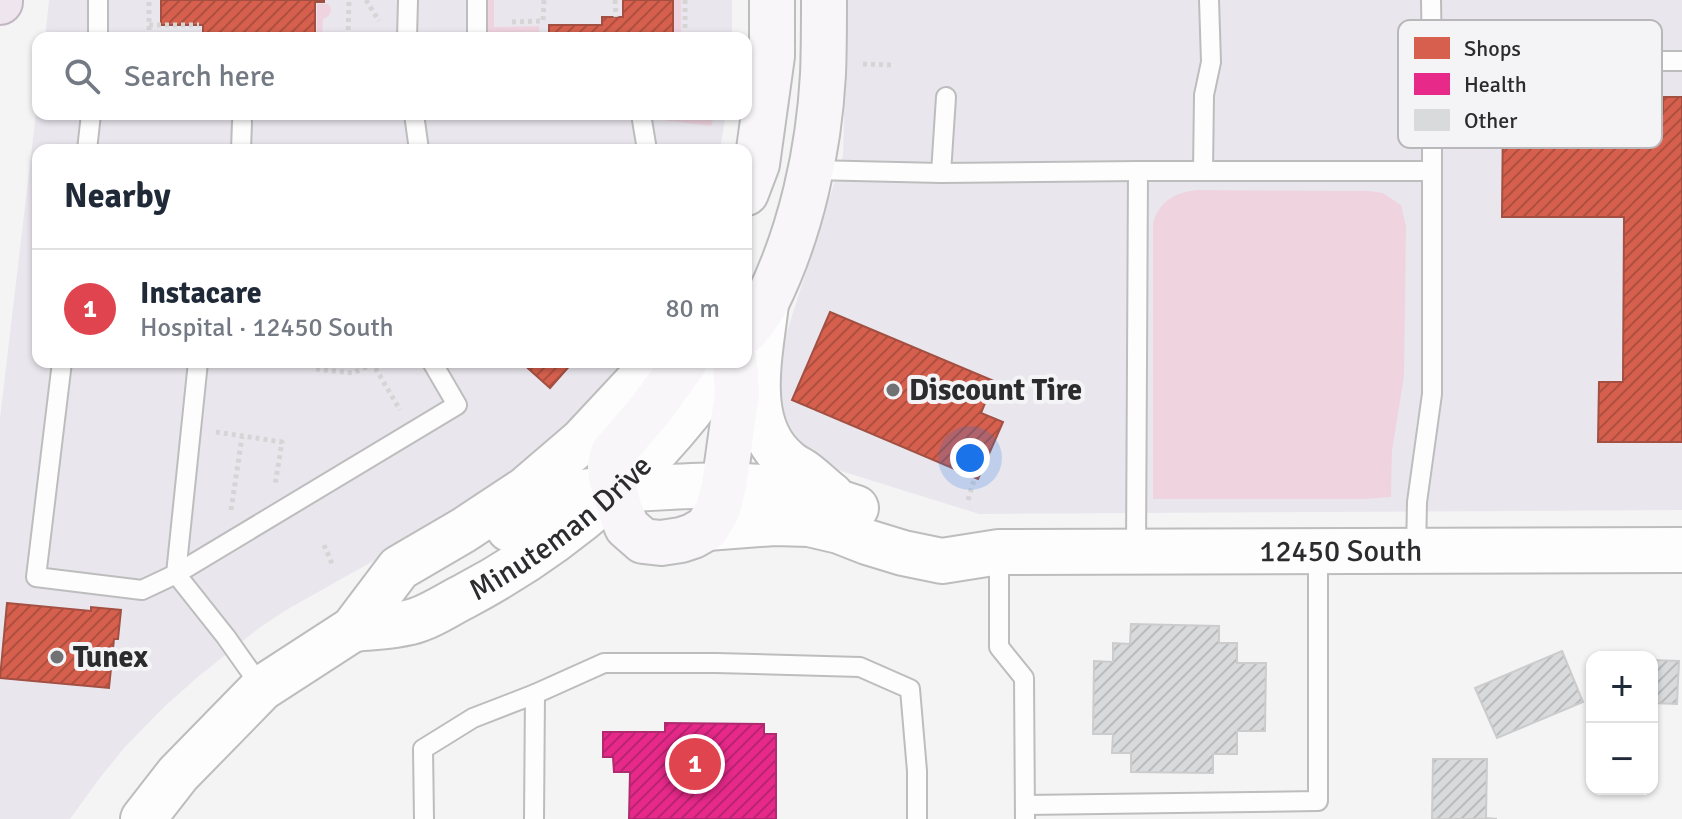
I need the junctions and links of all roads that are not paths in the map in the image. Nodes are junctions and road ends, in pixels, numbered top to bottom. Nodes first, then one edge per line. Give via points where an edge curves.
1 (98, 0) edge
2 (408, 0) edge
3 (477, 0) edge
4 (772, 0) edge
5 (824, 0) edge
6 (1209, 0) edge
7 (1431, 0) edge
8 (1431, 20) edge
9 (98, 32) edge
10 (407, 32) edge
11 (477, 32) edge
12 (946, 97) dead end
13 (90, 120) edge
14 (415, 120) edge
15 (642, 120) edge
16 (242, 122) dead end
17 (88, 144) edge
18 (241, 144) edge
19 (418, 144) edge
20 (646, 144) edge
21 (1432, 148) edge
22 (752, 163) edge
23 (811, 170) junction
24 (1138, 171) junction
25 (1203, 171) junction
26 (1432, 171) junction
27 (941, 173) junction
28 (756, 317) edge
29 (61, 368) edge
30 (197, 368) edge
31 (435, 368) edge
32 (648, 368) edge
33 (681, 368) edge
34 (721, 368) edge
35 (735, 368) edge
36 (724, 486) junction
37 (614, 490) junction
38 (838, 502) junction
39 (707, 528) junction
40 (643, 541) junction
41 (546, 548) junction
42 (1682, 550) edge
43 (1318, 551) junction
44 (1416, 551) junction
45 (999, 552) junction
46 (1136, 552) junction
47 (399, 568) junction
48 (176, 574) junction
49 (353, 629) junction
50 (262, 688) junction
51 (535, 694) junction
52 (1318, 810) edge
53 (1025, 812) edge
54 (143, 819) edge
55 (424, 819) edge
56 (534, 819) edge
57 (917, 819) edge

1 - 9 lane
2 - 10 lane
3 - 11 lane
4 - 22 main road via 772,56
5 - 23 main road via 823,76
6 - 25 lane via 1211,62 1204,95
7 - 8 lane
12 - 27 lane
13 - 17 lane
14 - 19 lane
15 - 20 lane
16 - 18 lane
21 - 26 lane
23 - 27 lane
23 - 28 main road via 783,263
24 - 25 lane
24 - 27 lane
24 - 46 lane
25 - 26 lane
26 - 44 lane via 1432,394
28 - 38 street via 759,418 785,460
29 - 48 lane via 36,577 142,590
30 - 48 lane
31 - 48 lane via 457,405
32 - 47 street, Minuteman Drive via 582,441 526,489
33 - 37 main road via 613,453
34 - 37 street, Minuteman Drive via 684,420
35 - 36 main road via 737,393
36 - 37 street, 12450 South
36 - 38 street, 12450 South via 785,489
36 - 39 main road
37 - 40 main road via 627,527
37 - 41 street, Minuteman Drive
37 - 47 street, 12450 South via 569,495 464,556
38 - 45 street, 12450 South
39 - 40 main road via 681,540
39 - 45 street, 12450 South via 809,524 942,561
40 - 41 street via 585,538
41 - 49 street, Minuteman Drive via 418,620
42 - 44 street, 12450 South
43 - 44 street, 12450 South
43 - 46 street, 12450 South
43 - 52 lane
45 - 46 street, 12450 South
45 - 53 lane via 999,647 1024,678
47 - 49 street, Minuteman Drive
48 - 50 lane
49 - 50 street, Minuteman Drive
50 - 54 street, Minuteman Drive via 178,774
51 - 55 lane via 473,718 423,749
51 - 56 lane
51 - 57 lane via 604,663 860,667 910,689
52 - 53 lane

